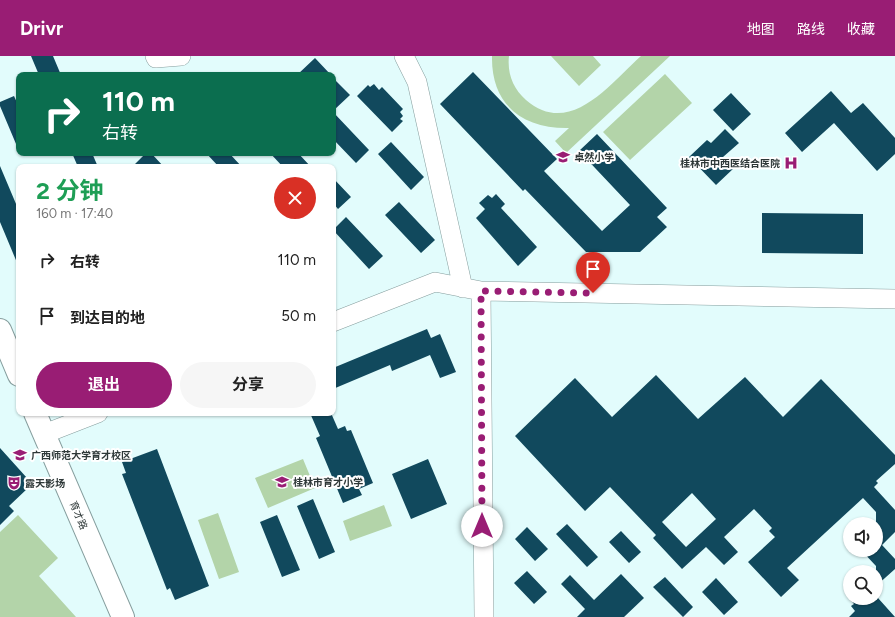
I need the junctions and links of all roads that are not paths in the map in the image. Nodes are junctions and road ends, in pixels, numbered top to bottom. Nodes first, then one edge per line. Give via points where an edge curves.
1 (155, 56) edge
2 (181, 56) edge
3 (404, 56) edge
4 (472, 289) junction
5 (895, 299) edge
6 (336, 321) edge
7 (0, 330) edge
8 (16, 367) edge
9 (36, 416) edge
10 (90, 416) edge
11 (44, 434) junction
12 (123, 617) edge
13 (484, 617) edge

1 - 2 street
3 - 4 street via 417,82
4 - 5 street
4 - 6 street via 435,282
4 - 13 street
7 - 8 main road
9 - 11 main road, 育才路
10 - 11 street
11 - 12 main road, 育才路

